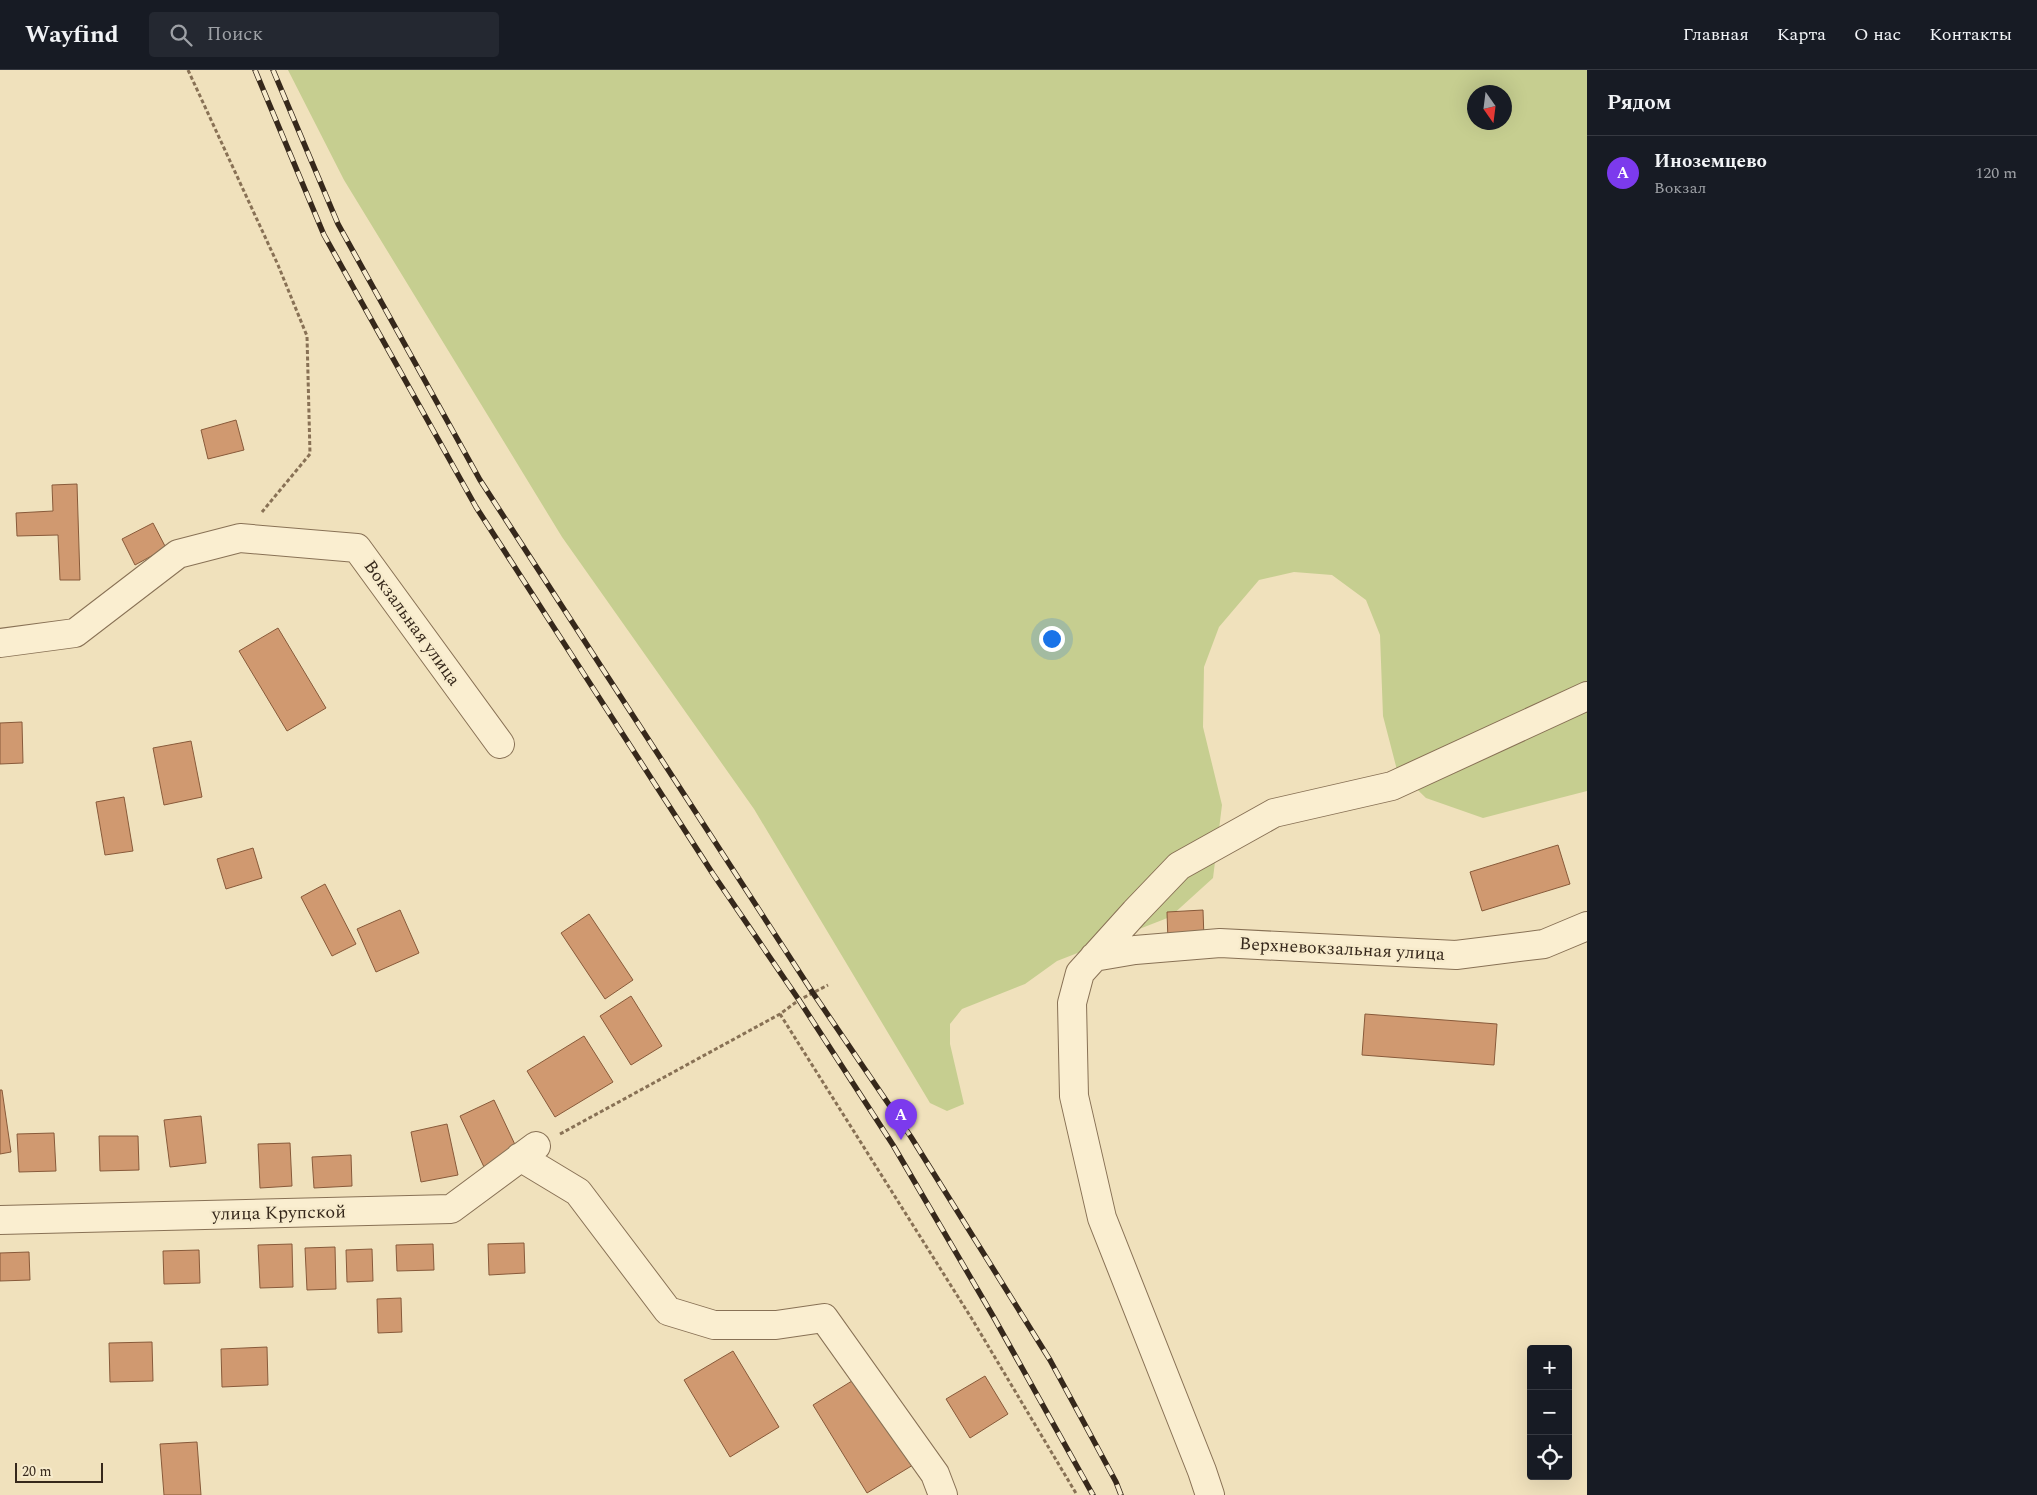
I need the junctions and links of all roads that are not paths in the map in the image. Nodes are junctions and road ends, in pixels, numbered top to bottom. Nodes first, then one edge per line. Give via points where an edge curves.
1 (0, 643) edge
2 (1587, 696) edge
3 (500, 744) dead end
4 (1587, 926) edge
5 (1094, 957) junction
6 (0, 1220) edge
7 (943, 1495) edge
8 (1210, 1495) edge

1 - 3 street, Вокзальная улица via 75,634 178,554 240,538 357,548
2 - 5 street via 1392,786 1274,813 1179,866
4 - 5 street, Верхневокзальная улица via 1544,944 1456,955 1220,943
5 - 8 street via 1080,973 1072,1003 1074,1096 1102,1218
6 - 7 street, улица Крупской via 451,1209 529,1151 578,1192 668,1311 714,1325 776,1324 824,1318 935,1474

